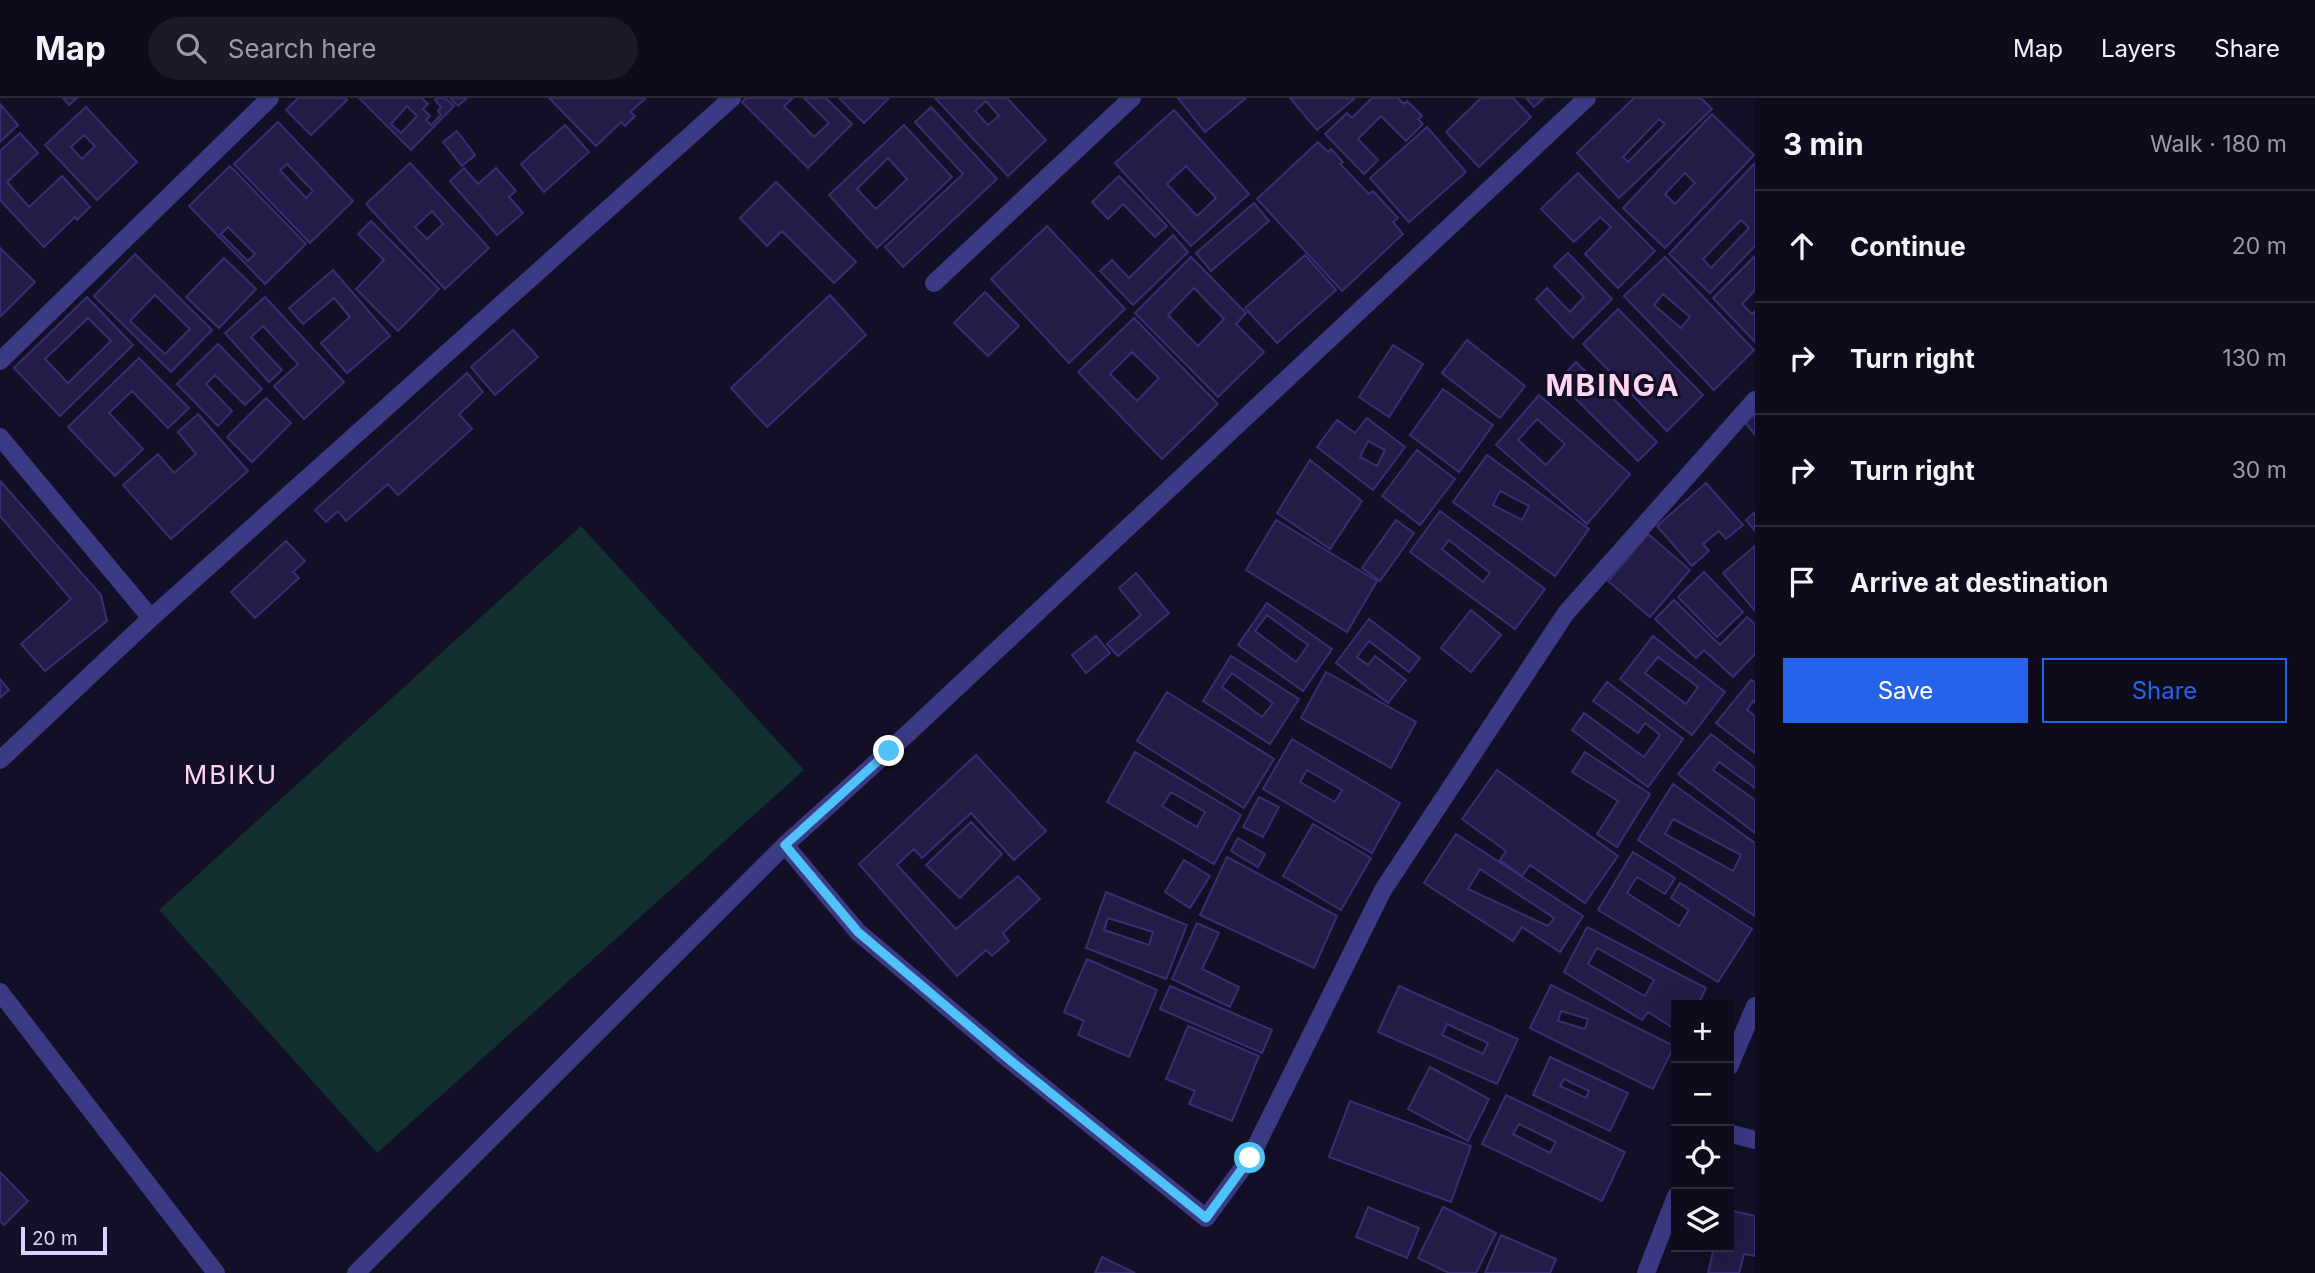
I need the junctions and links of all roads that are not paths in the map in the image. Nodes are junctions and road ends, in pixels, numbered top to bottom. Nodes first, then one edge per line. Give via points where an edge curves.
1 (270, 98) edge
2 (732, 98) edge
3 (1132, 98) edge
4 (1587, 98) edge
5 (934, 283) dead end
6 (0, 361) edge
7 (1755, 400) edge
8 (0, 437) edge
9 (151, 618) junction
10 (0, 760) edge
11 (785, 845) junction
12 (0, 992) edge
13 (1755, 1006) edge
14 (1731, 1063) edge
15 (1734, 1134) edge
16 (1755, 1140) edge
17 (1671, 1209) edge
18 (216, 1273) edge
19 (356, 1273) edge
20 (1646, 1273) edge

1 - 6 street
2 - 9 street
3 - 5 street
4 - 11 street
7 - 11 street via 1566,613 1383,890 1250,1158 1206,1218 858,932
8 - 9 street
9 - 10 street
11 - 19 street
12 - 18 street
13 - 14 street
15 - 16 street
17 - 20 street

